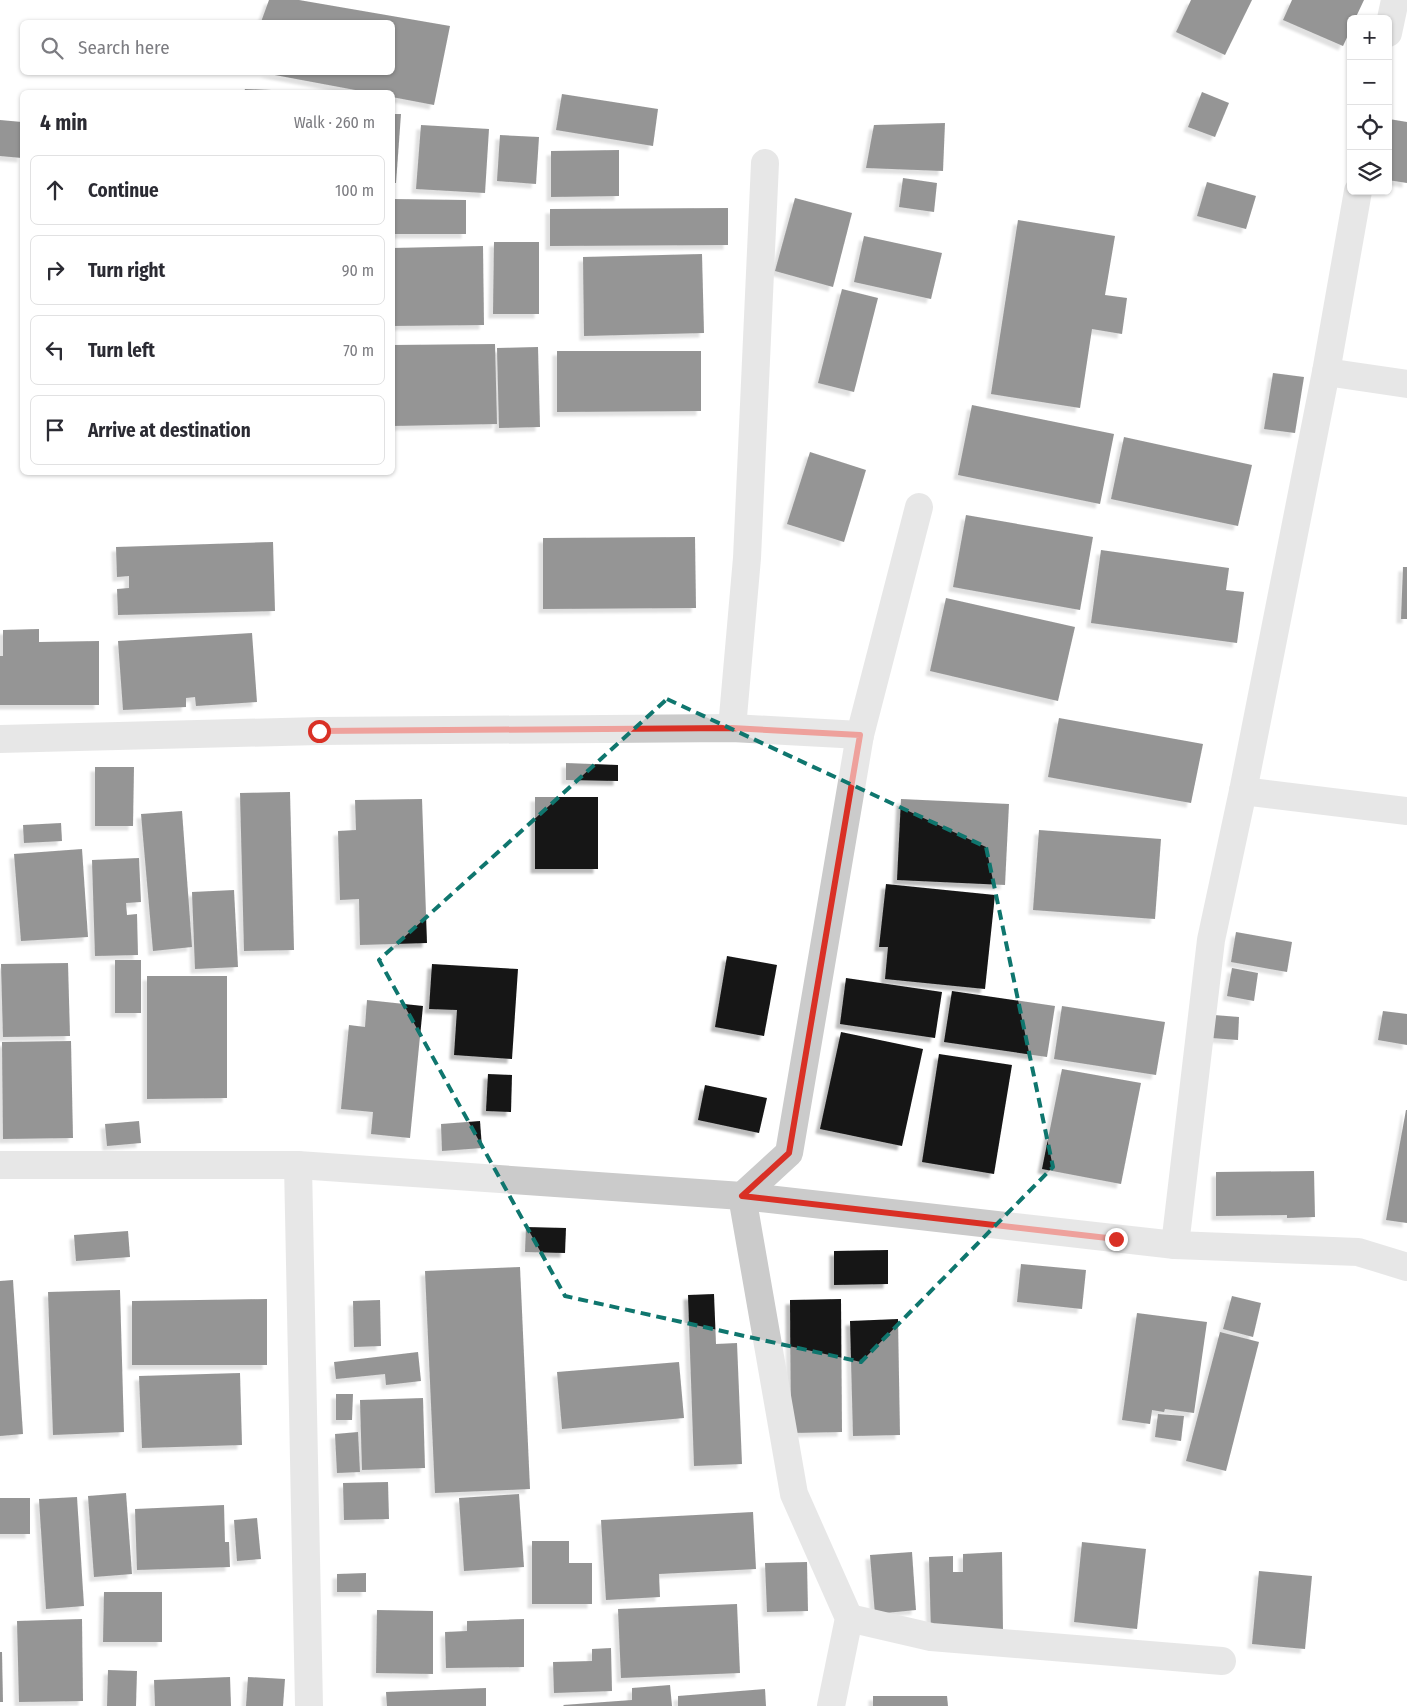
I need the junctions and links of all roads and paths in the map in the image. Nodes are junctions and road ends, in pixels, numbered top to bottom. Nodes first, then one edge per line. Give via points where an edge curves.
1 (1395, 0) edge
2 (1392, 15) edge
3 (764, 163) dead end
4 (1357, 195) edge
5 (1326, 372) junction
6 (1407, 384) edge
7 (919, 507) dead end
8 (732, 728) junction
9 (860, 735) junction
10 (0, 739) edge
11 (1243, 791) junction
12 (1407, 811) edge
13 (0, 1165) edge
14 (298, 1165) junction
15 (742, 1196) junction
16 (1175, 1245) junction
17 (1407, 1267) edge
18 (850, 1618) junction
19 (1222, 1661) dead end
20 (309, 1706) edge
21 (831, 1706) edge

1 - 2 street
3 - 8 street via 747,558
4 - 5 street
5 - 6 street
5 - 11 street
7 - 9 street
8 - 9 street
8 - 10 street via 319,731
9 - 15 street via 789,1153
11 - 12 street
11 - 16 street via 1211,940
13 - 14 street
14 - 15 street
14 - 20 street
15 - 16 street
15 - 18 street via 794,1494
16 - 17 street via 1358,1252
18 - 19 street via 931,1637
18 - 21 street

